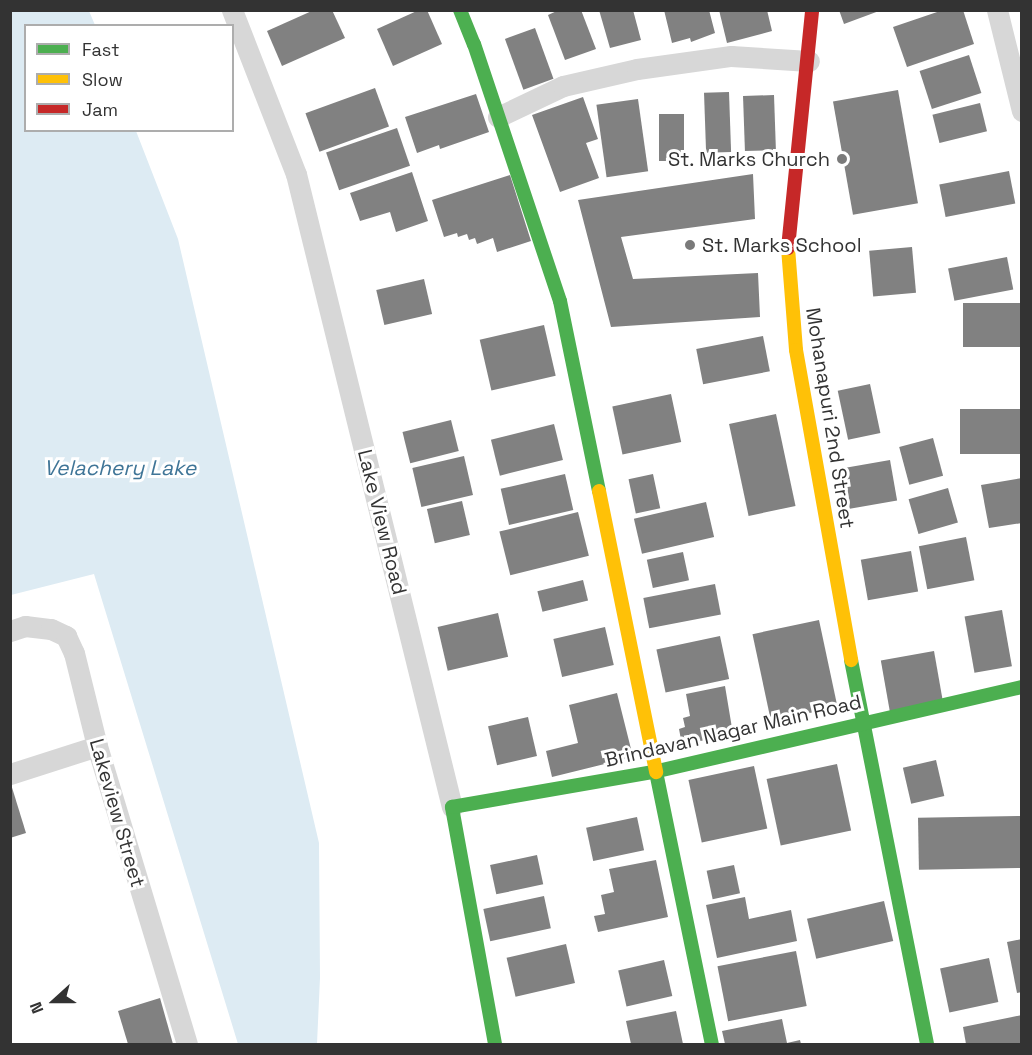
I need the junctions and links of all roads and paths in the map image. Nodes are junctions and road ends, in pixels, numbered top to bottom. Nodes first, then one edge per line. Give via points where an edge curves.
1 (232, 10) edge
2 (460, 10) edge
3 (812, 10) edge
4 (997, 10) edge
5 (809, 61) junction
6 (1022, 111) edge
7 (498, 117) junction
8 (10, 631) edge
9 (1022, 687) edge
10 (862, 722) junction
11 (97, 746) junction
12 (658, 771) junction
13 (10, 774) edge
14 (452, 807) junction
15 (187, 1044) edge
16 (495, 1044) edge
17 (712, 1044) edge
18 (927, 1044) edge

1 - 14 street, Lake View Road via 296,174
2 - 7 street
3 - 5 street, Mohanapuri 2nd Street
4 - 6 street
5 - 7 street via 731,56 637,69 563,86
5 - 10 street, Mohanapuri 2nd Street via 788,251 793,317
7 - 12 street via 560,301
8 - 11 street, Lakeview Street via 25,626 51,629 66,636
9 - 10 street, Brindavan Nagar Main Road
10 - 12 street, Brindavan Nagar Main Road
10 - 18 street, Mohanapuri 2nd Street
11 - 13 street
11 - 15 street, Lakeview Street
12 - 14 street, Brindavan Nagar Main Road
12 - 17 street
14 - 16 street, Lake View Road

